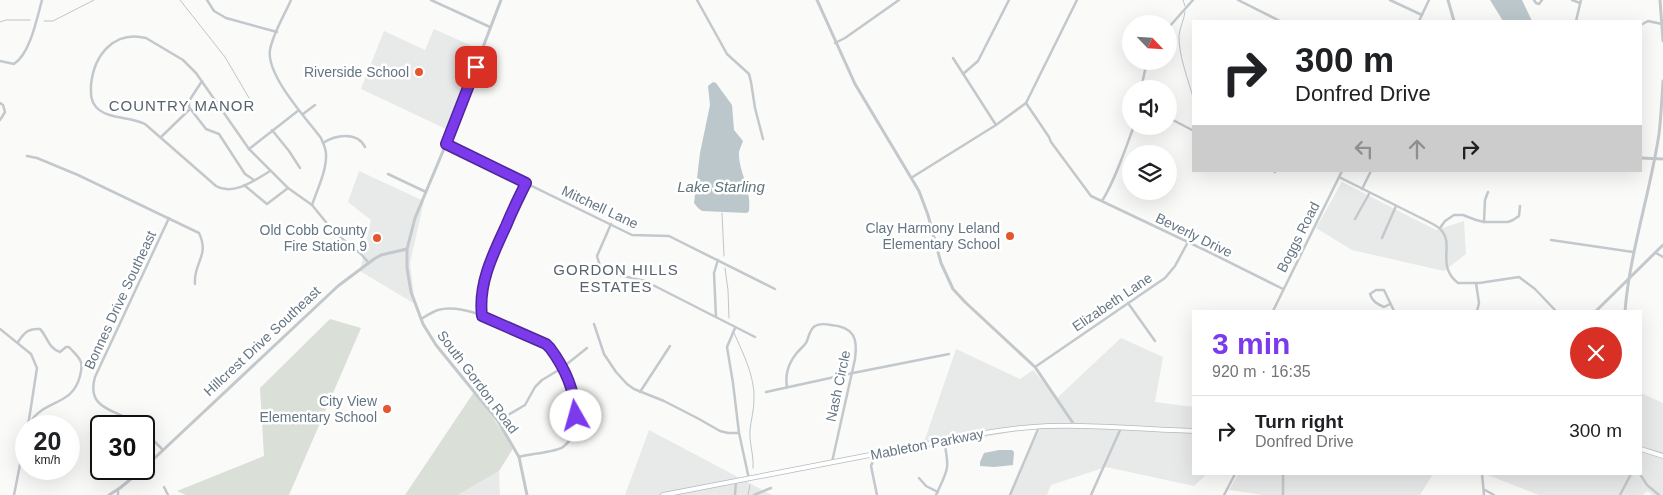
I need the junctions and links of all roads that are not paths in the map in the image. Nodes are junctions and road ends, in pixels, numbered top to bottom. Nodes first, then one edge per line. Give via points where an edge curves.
1 (42, 0) edge
2 (207, 0) edge
3 (291, 0) edge
4 (431, 0) edge
5 (502, 0) edge
6 (697, 0) edge
7 (817, 0) edge
8 (899, 0) edge
9 (1009, 0) edge
10 (1077, 0) edge
11 (1193, 0) edge
12 (1238, 0) edge
13 (1390, 0) edge
14 (1429, 0) edge
15 (1448, 0) edge
16 (1534, 0) edge
17 (1542, 0) edge
18 (1572, 0) edge
19 (1660, 0) edge
20 (1581, 1) edge
21 (1422, 15) junction
22 (1178, 17) edge
23 (1278, 20) edge
24 (1419, 20) edge
25 (1454, 20) edge
26 (1576, 20) edge
27 (1642, 24) edge
28 (1662, 24) edge
29 (492, 28) junction
30 (277, 32) junction
31 (1663, 41) edge
32 (836, 43) junction
33 (953, 58) dead end
34 (0, 61) edge
35 (963, 74) junction
36 (202, 81) junction
37 (1663, 81) edge
38 (0, 103) edge
39 (1026, 103) junction
40 (316, 105) dead end
41 (190, 109) junction
42 (300, 110) junction
43 (303, 114) junction
44 (0, 120) edge
45 (1177, 122) edge
46 (996, 124) junction
47 (272, 130) junction
48 (1192, 130) edge
49 (1131, 135) edge
50 (161, 136) junction
51 (763, 139) dead end
52 (323, 143) junction
53 (446, 144) junction
54 (365, 147) dead end
55 (249, 149) junction
56 (27, 156) dead end
57 (1642, 158) edge
58 (1654, 159) junction
59 (1663, 159) edge
60 (300, 168) dead end
61 (270, 171) junction
62 (1342, 172) edge
63 (1370, 172) edge
64 (388, 174) dead end
65 (1339, 177) junction
66 (911, 178) junction
67 (254, 180) junction
68 (526, 183) junction
69 (244, 185) junction
70 (288, 188) junction
71 (1362, 189) junction
72 (426, 192) junction
73 (1488, 192) dead end
74 (1370, 193) junction
75 (1102, 201) junction
76 (312, 205) junction
77 (1396, 206) junction
78 (1520, 206) dead end
79 (169, 218) junction
80 (1356, 218) dead end
81 (1484, 222) junction
82 (611, 224) junction
83 (1440, 228) junction
84 (1382, 238) dead end
85 (1551, 240) dead end
86 (1188, 242) junction
87 (1663, 245) edge
88 (408, 249) junction
89 (1633, 252) junction
90 (1656, 253) junction
91 (1663, 257) edge
92 (718, 259) junction
93 (368, 262) junction
94 (1628, 281) junction
95 (1476, 283) junction
96 (195, 284) dead end
97 (775, 289) dead end
98 (1283, 289) junction
99 (1128, 303) junction
100 (1390, 304) junction
101 (1273, 310) edge
102 (1393, 310) edge
103 (1477, 310) edge
104 (1555, 310) edge
105 (1597, 310) edge
106 (1625, 310) edge
107 (482, 316) junction
108 (716, 318) junction
109 (421, 319) junction
110 (594, 324) dead end
111 (735, 328) junction
112 (0, 329) edge
113 (755, 337) dead end
114 (1155, 341) dead end
115 (18, 342) junction
116 (670, 346) dead end
117 (586, 348) dead end
118 (949, 354) dead end
119 (1035, 367) junction
120 (562, 368) junction
121 (853, 372) junction
122 (787, 387) junction
123 (640, 392) junction
124 (766, 392) dead end
125 (30, 415) edge
126 (35, 415) edge
127 (120, 415) edge
128 (498, 421) junction
129 (1076, 426) junction
130 (1039, 427) junction
131 (1121, 428) junction
132 (1192, 431) edge
133 (739, 433) junction
134 (944, 441) junction
135 (155, 442) edge
136 (1642, 449) edge
137 (163, 450) junction
138 (876, 454) junction
139 (1663, 456) edge
140 (155, 457) edge
141 (519, 457) junction
142 (832, 462) junction
143 (1234, 475) edge
144 (1283, 475) edge
145 (1482, 475) edge
146 (1630, 475) edge
147 (1641, 475) edge
148 (919, 478) dead end
149 (749, 479) junction
150 (17, 480) edge
151 (129, 480) edge
152 (736, 481) junction
153 (164, 487) dead end
154 (771, 488) dead end
155 (118, 489) junction
156 (1484, 490) junction
157 (937, 493) edge
158 (14, 495) edge
159 (108, 495) edge
160 (118, 495) edge
161 (168, 495) edge
162 (527, 495) edge
163 (663, 495) edge
164 (735, 495) edge
165 (754, 495) edge
166 (877, 495) edge
167 (1010, 495) edge
168 (1091, 495) edge
169 (1224, 495) edge
170 (1283, 495) edge
171 (1484, 495) edge
172 (1494, 495) edge
173 (1620, 495) edge
174 (1659, 495) edge

1 - 34 street via 20,61 14,64
2 - 30 street via 214,11 226,18
3 - 30 street
4 - 29 street
5 - 29 street, South Gordon Road
6 - 51 street via 728,54 749,74
7 - 32 street
8 - 32 street
9 - 35 street via 978,60
10 - 39 street
11 - 22 street
12 - 23 street
13 - 21 street
14 - 21 street
15 - 25 street
16 - 17 street via 1539,4
18 - 20 street
19 - 28 street
20 - 26 street
21 - 24 street
27 - 28 street via 1648,21
28 - 31 street
29 - 53 street, South Gordon Road
30 - 42 street via 272,42 271,61 280,82
32 - 66 street via 856,86
33 - 35 street
35 - 46 street
36 - 41 street via 189,101
36 - 50 street via 184,60 146,38 127,36 103,52 92,79 90,96 95,106 103,114 136,119
36 - 55 street
37 - 58 street
38 - 44 street via 5,112
39 - 46 street
39 - 75 street, Beverly Drive via 1073,174 1091,196
40 - 43 street
41 - 50 street
41 - 67 street via 206,129 219,134 245,174
42 - 43 street
42 - 47 street
43 - 52 street
45 - 48 street
46 - 66 street
47 - 55 street
47 - 60 street
49 - 75 street
50 - 69 street via 216,186 229,191
52 - 54 street via 342,136 356,137
52 - 76 street via 326,154 324,168
53 - 68 street, Mitchell Lane
53 - 72 street, South Gordon Road
55 - 61 street
56 - 79 street
57 - 58 street
58 - 59 street
58 - 89 street
61 - 67 street
61 - 70 street
62 - 65 street, Boggs Road
63 - 71 street
64 - 72 street
65 - 71 street
65 - 98 street, Boggs Road
66 - 119 street via 928,215 941,263 953,288
67 - 69 street
68 - 82 street, Mitchell Lane
68 - 107 street via 487,268
69 - 70 street via 267,204
70 - 76 street
71 - 74 street
72 - 88 street, South Gordon Road via 415,218
73 - 81 street
74 - 77 street
74 - 80 street
75 - 86 street, Beverly Drive
76 - 93 street via 334,232
77 - 83 street
77 - 84 street
78 - 81 street via 1519,216 1513,220
79 - 96 street via 199,233 203,242
79 - 127 street, Bonnes Drive Southeast via 92,385 97,402
81 - 83 street via 1454,215
82 - 92 street, Mitchell Lane via 632,235 669,236
82 - 108 street via 597,256 603,269 611,274 645,280
83 - 95 street via 1444,232 1448,272 1458,283
85 - 89 street
86 - 98 street, Beverly Drive
86 - 99 street, Elizabeth Lane via 1170,273
87 - 90 street
88 - 93 street, Hillcrest Drive Southeast via 381,255
88 - 109 street, South Gordon Road via 411,292
89 - 94 street
90 - 91 street
90 - 94 street
92 - 97 street, Mitchell Lane
92 - 108 street via 714,273
93 - 137 street, Hillcrest Drive Southeast via 314,308
94 - 105 street
94 - 106 street
95 - 103 street
95 - 104 street via 1518,277
98 - 101 street, Boggs Road
99 - 114 street
99 - 119 street, Elizabeth Lane
100 - 100 street via 1379,304 1370,294 1384,290
100 - 102 street
107 - 109 street via 462,310 440,309
107 - 120 street via 546,344
108 - 111 street
109 - 128 street, South Gordon Road via 436,345
110 - 123 street via 604,354 616,372
111 - 113 street
111 - 133 street via 727,347
112 - 115 street
115 - 125 street via 31,354 37,368
115 - 126 street via 26,331 40,329 55,350 60,352 69,347 83,364 75,390
116 - 123 street
117 - 120 street
118 - 121 street
119 - 129 street
120 - 128 street via 535,387 525,405
120 - 141 street via 575,397 576,426 572,435 560,449
121 - 122 street
121 - 122 street, Nash Circle via 857,344 850,331 820,324 812,329 806,343 795,354 786,375
121 - 142 street, Nash Circle
122 - 124 street
123 - 133 street via 720,431
128 - 141 street, South Gordon Road
129 - 130 main road, Mableton Parkway
129 - 131 main road, Mableton Parkway
130 - 134 main road, Mableton Parkway
130 - 167 street
131 - 132 main road, Mableton Parkway
131 - 168 street
133 - 149 street
134 - 138 main road, Mableton Parkway
134 - 157 street via 948,470
135 - 137 street
136 - 139 main road
137 - 140 street, Hillcrest Drive Southeast
138 - 142 main road, Mableton Parkway
138 - 166 street via 871,463
141 - 162 street, South Gordon Road
142 - 149 main road, Mableton Parkway
143 - 169 street
144 - 170 street
145 - 156 street
146 - 173 street
147 - 174 street
148 - 157 street
149 - 152 main road, Mableton Parkway
150 - 158 street
151 - 155 street, Hillcrest Drive Southeast
152 - 163 main road, Mableton Parkway
152 - 164 street
153 - 161 street
154 - 165 street
155 - 159 street, Hillcrest Drive Southeast
155 - 160 street
156 - 171 street
156 - 172 street

